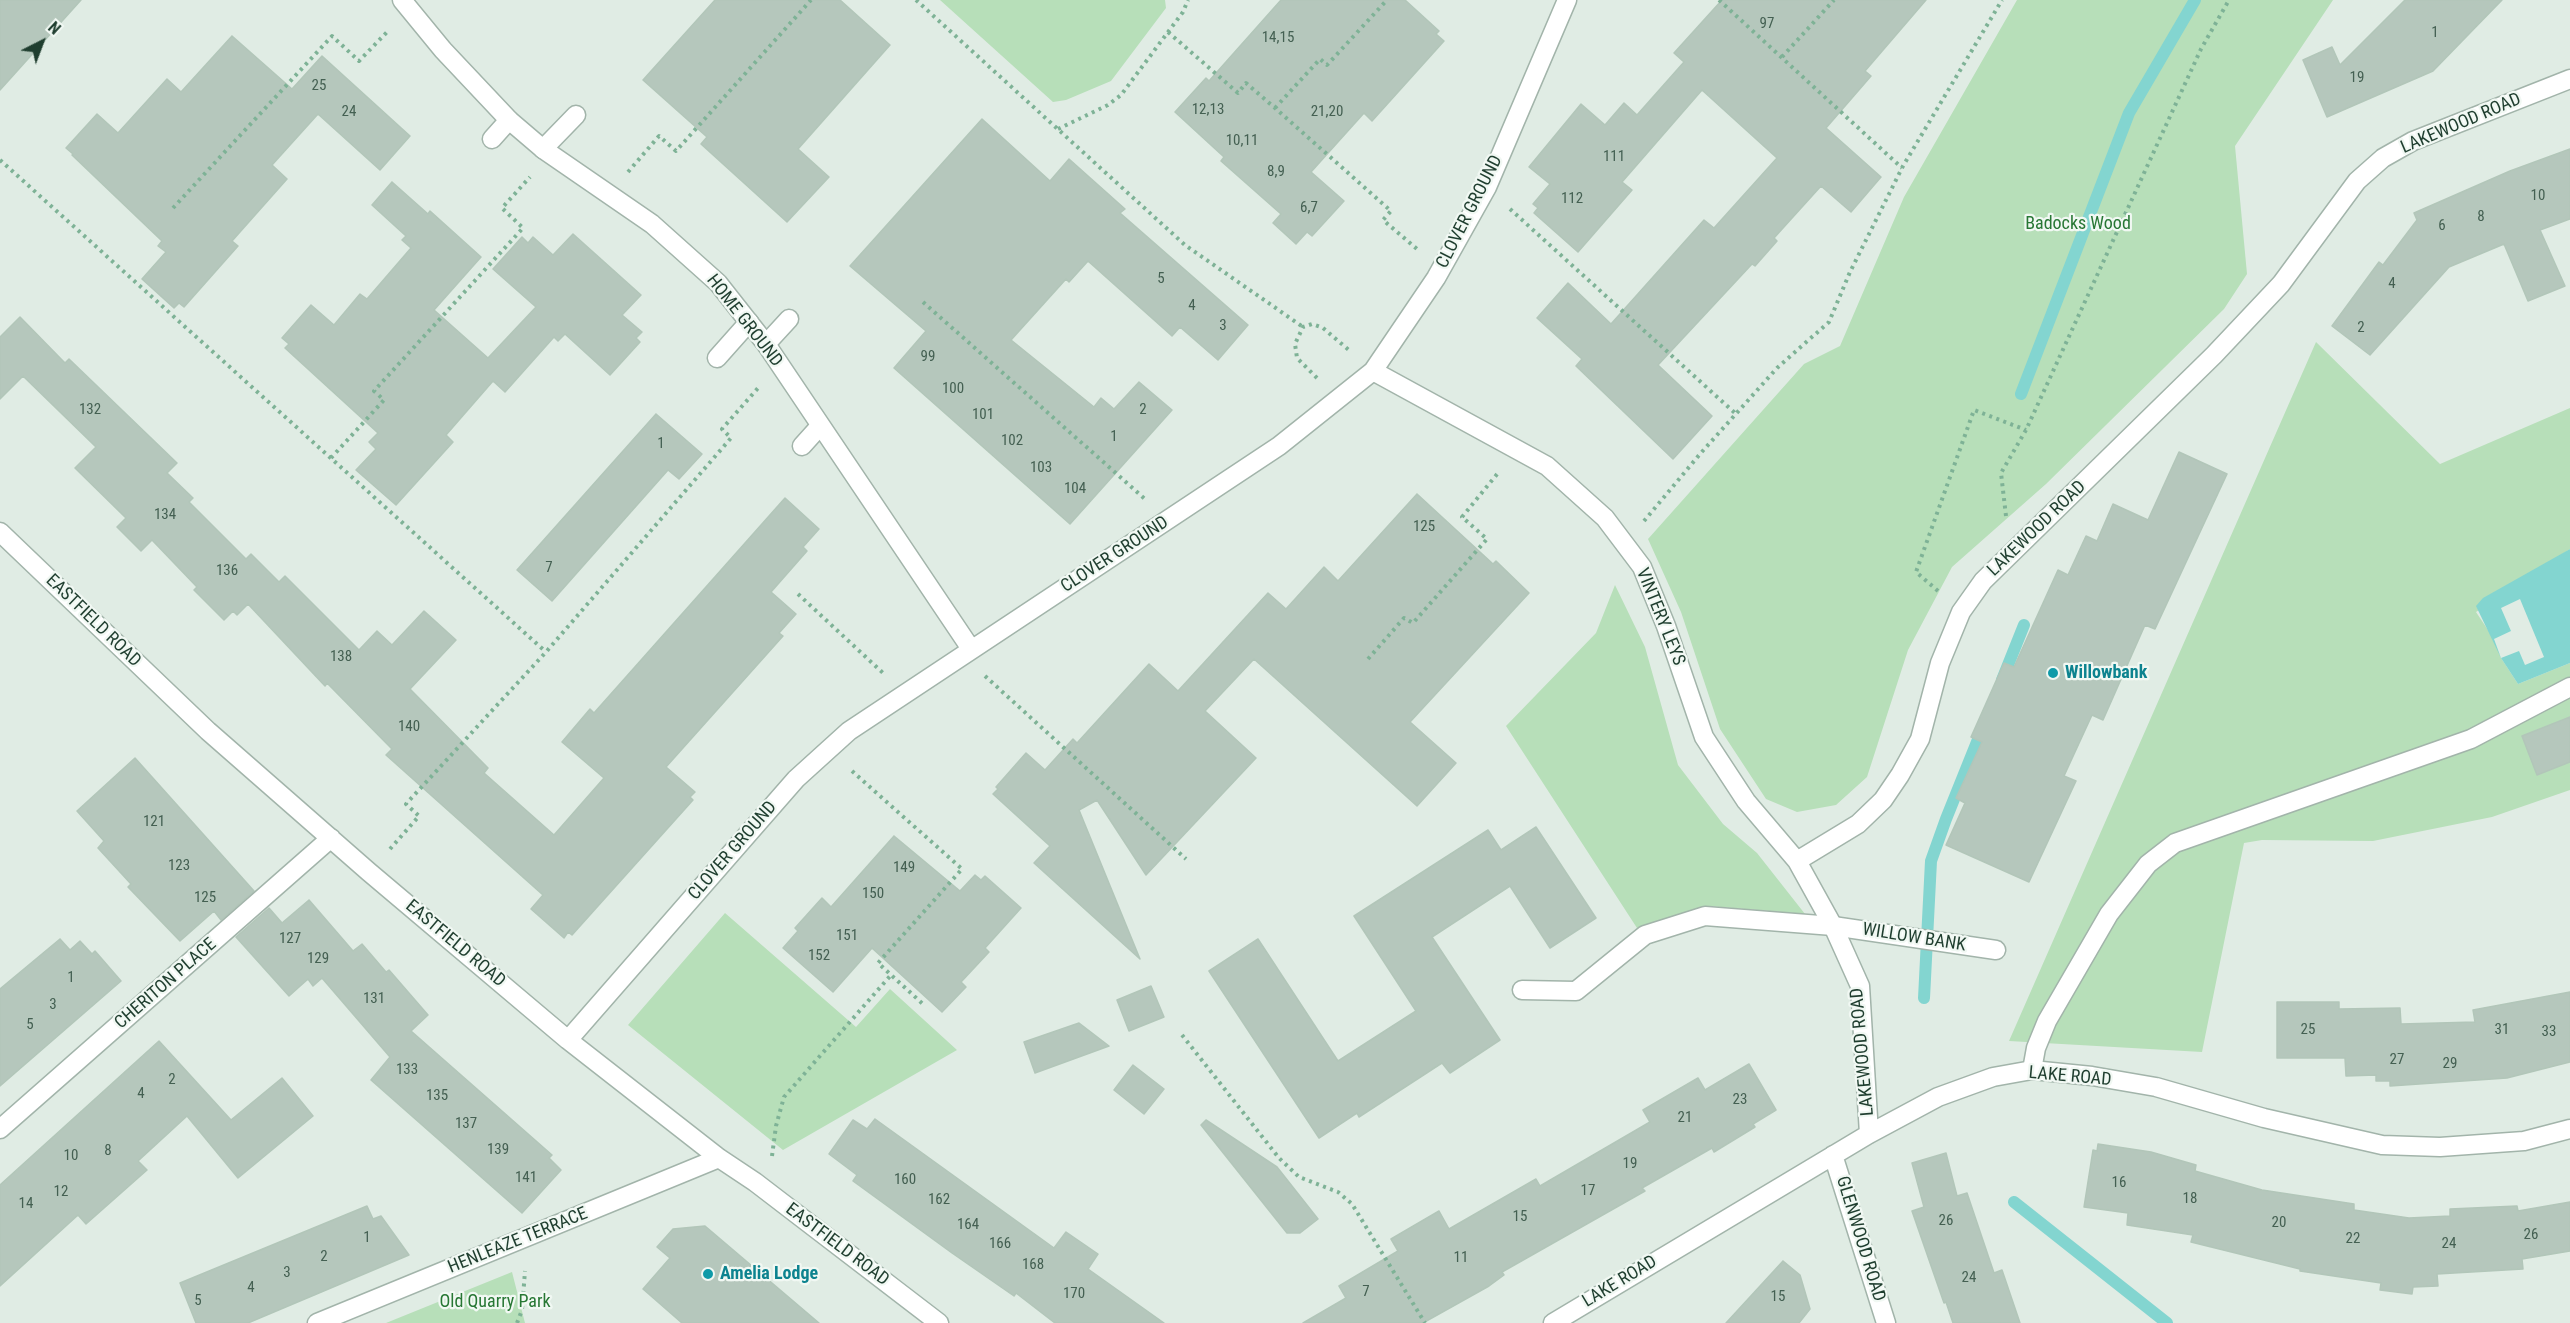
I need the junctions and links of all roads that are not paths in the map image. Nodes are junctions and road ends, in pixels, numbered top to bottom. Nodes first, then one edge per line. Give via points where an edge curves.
1 (1566, 0) edge
2 (405, 4) edge
3 (2570, 79) edge
4 (576, 115) dead end
5 (509, 120) junction
6 (492, 139) dead end
7 (547, 152) junction
8 (789, 319) dead end
9 (749, 322) junction
10 (766, 344) junction
11 (717, 358) dead end
12 (1372, 371) junction
13 (820, 426) junction
14 (802, 446) dead end
15 (0, 532) edge
16 (966, 652) junction
17 (2570, 687) edge
18 (331, 838) junction
19 (1797, 861) junction
20 (1833, 926) junction
21 (1996, 950) dead end
22 (1522, 990) dead end
23 (568, 1040) junction
24 (2032, 1070) junction
25 (0, 1129) edge
26 (2570, 1129) edge
27 (1869, 1134) junction
28 (1833, 1155) junction
29 (719, 1158) junction
30 (317, 1323) edge
31 (939, 1323) edge
32 (1552, 1323) edge
33 (1886, 1323) edge

1 - 12 street, CLOVER GROUND via 1486,187 1441,270
2 - 5 street, HOME GROUND
3 - 19 street, LAKEWOOD ROAD via 2413,141 2383,158 2357,181 2281,284 1983,581 1961,612 1940,663 1920,739 1900,775 1883,800 1858,824
4 - 7 street
5 - 6 street
5 - 7 street, HOME GROUND
7 - 9 street, HOME GROUND via 652,224 718,283
8 - 10 street
9 - 10 street, HOME GROUND
9 - 11 street
10 - 13 street, HOME GROUND
12 - 16 street, CLOVER GROUND via 1279,446
12 - 19 street, VINTERY LEYS via 1547,466 1605,518 1642,567 1704,736 1746,801
13 - 14 street
13 - 16 street, HOME GROUND
15 - 18 street, EASTFIELD ROAD via 208,731
16 - 23 street, CLOVER GROUND via 849,731 796,779
17 - 24 street via 2471,739 2175,843 2148,864 2109,914 2047,1021
18 - 23 street, EASTFIELD ROAD
18 - 25 street, CHERITON PLACE
19 - 20 street, LAKEWOOD ROAD
20 - 21 street, WILLOW BANK
20 - 22 street, WILLOW BANK via 1705,916 1645,934 1576,992
20 - 27 street, LAKEWOOD ROAD via 1860,986
23 - 29 street, EASTFIELD ROAD
24 - 26 street, LAKE ROAD via 2156,1087 2275,1121 2382,1145 2440,1147 2515,1142
24 - 27 street, LAKE ROAD via 1994,1077 1938,1097
27 - 28 street, LAKE ROAD
28 - 32 street, LAKE ROAD
28 - 33 street, GLENWOOD ROAD
29 - 30 street, HENLEAZE TERRACE
29 - 31 street, EASTFIELD ROAD

